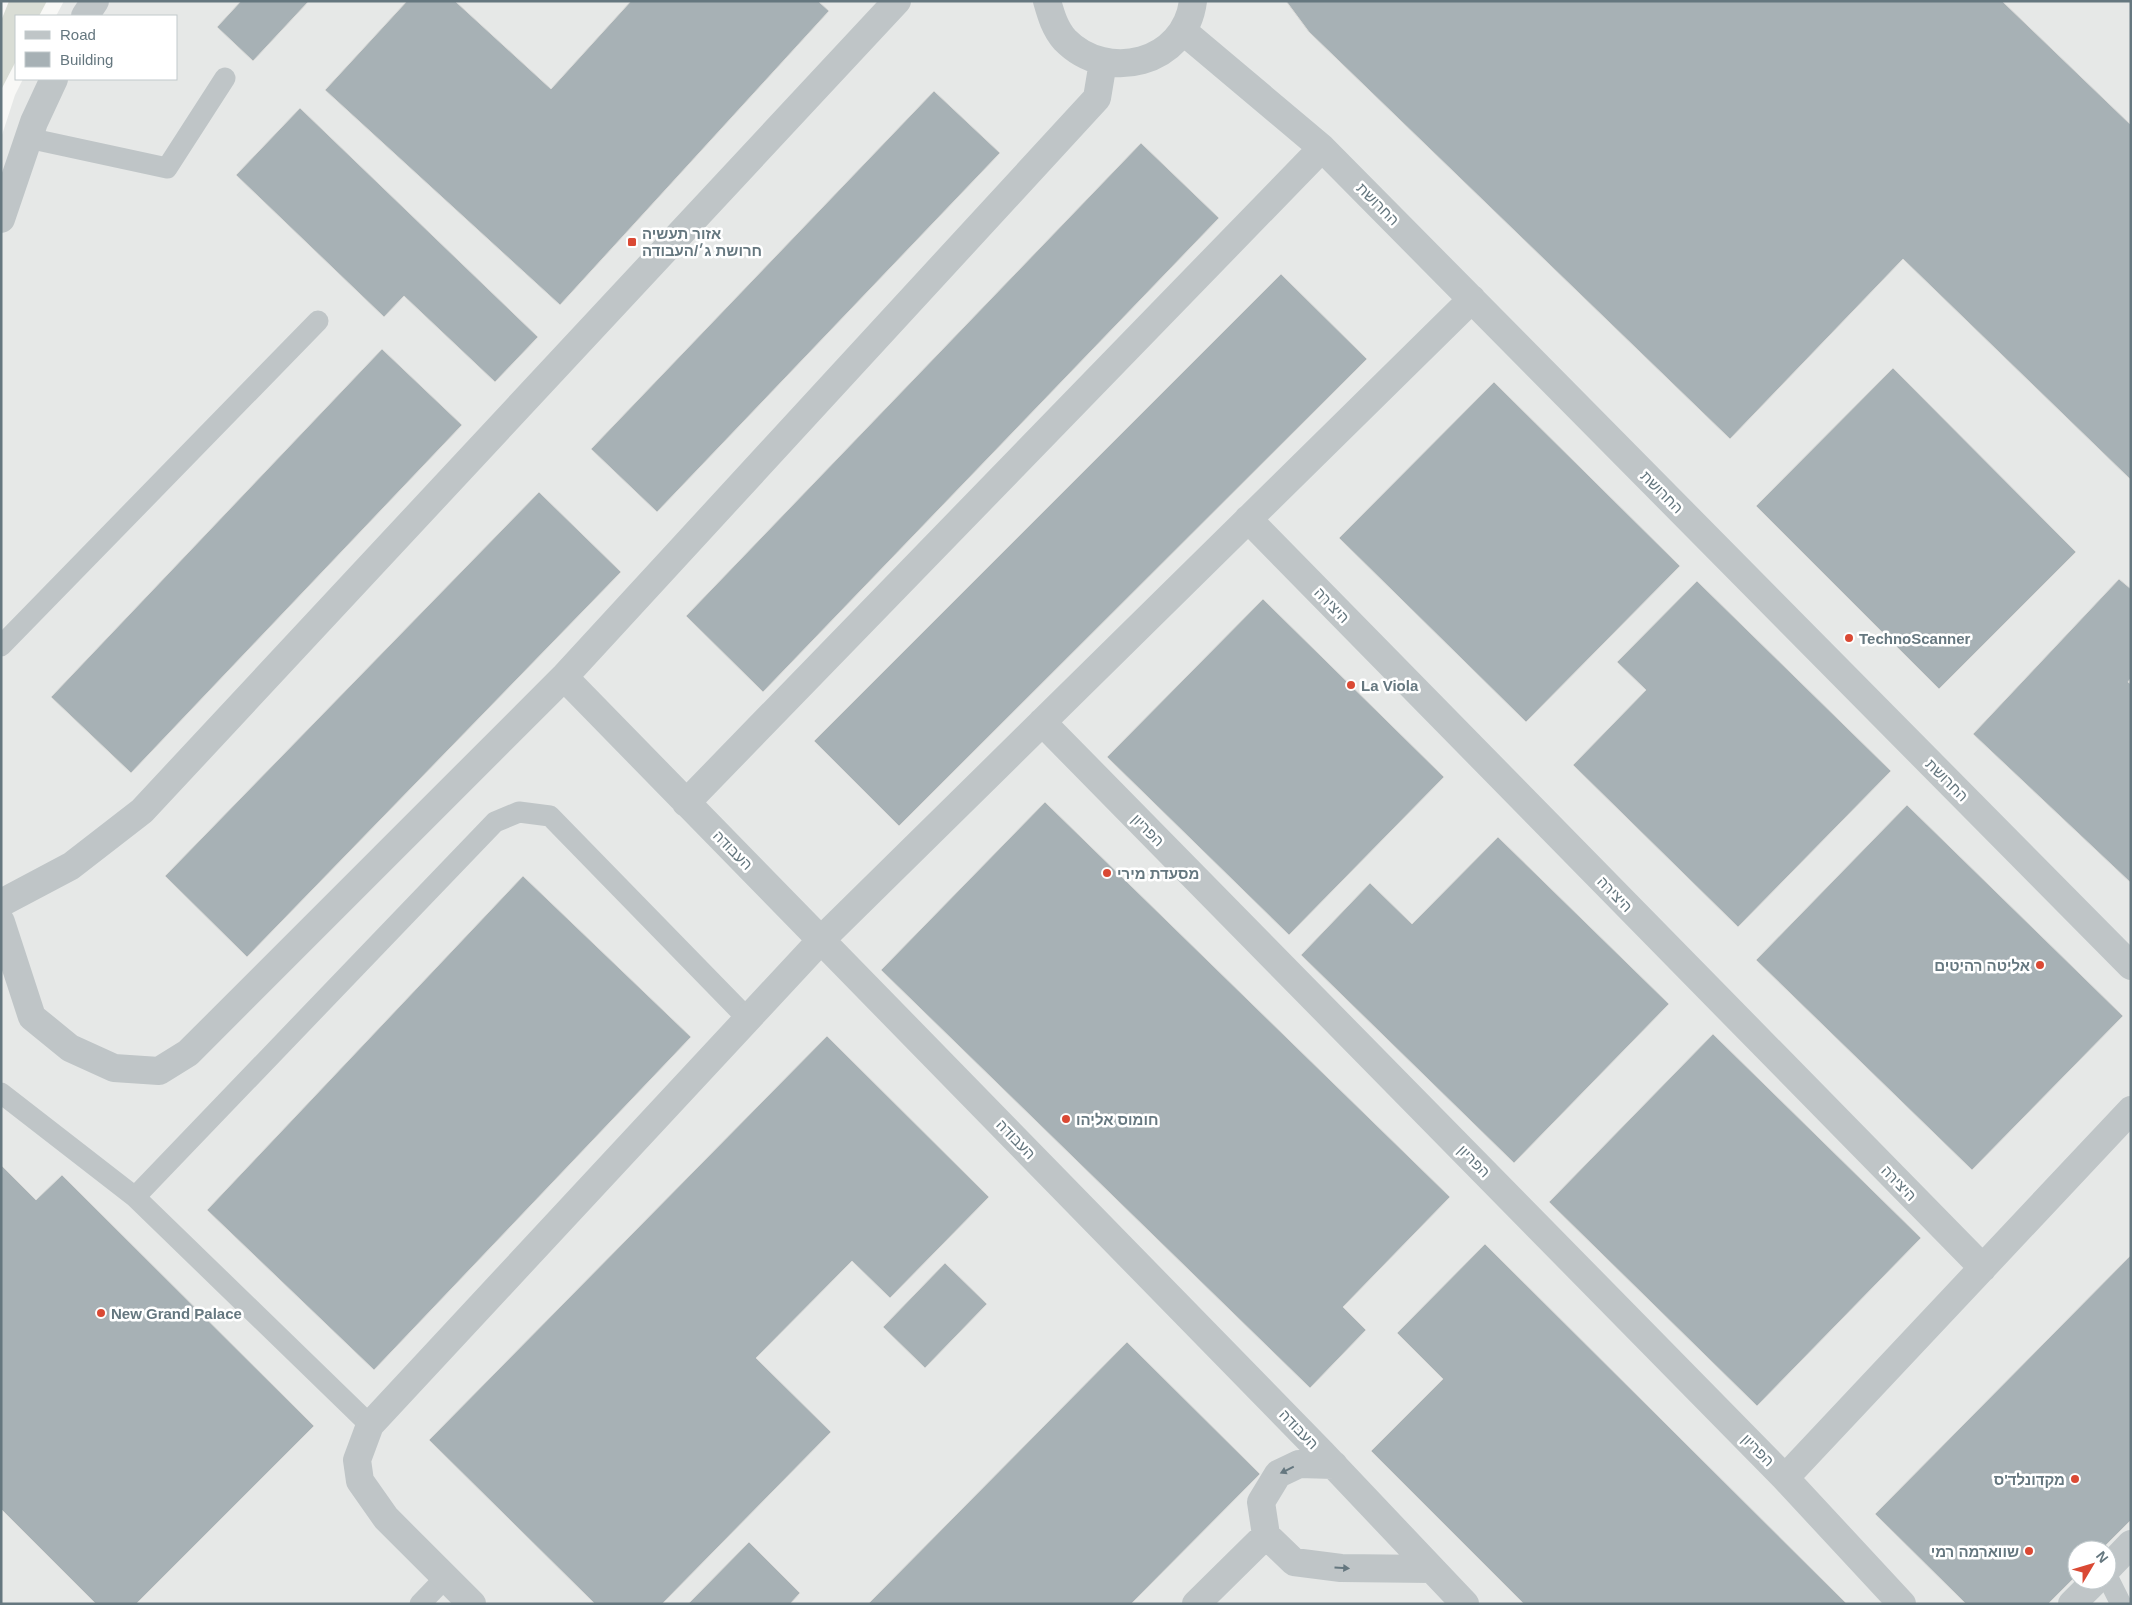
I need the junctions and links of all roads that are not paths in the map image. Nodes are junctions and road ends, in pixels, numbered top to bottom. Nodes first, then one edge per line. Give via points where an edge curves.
1 (95, 1) edge
2 (897, 1) edge
3 (1047, 1) edge
4 (1192, 1) edge
5 (86, 15) edge
6 (1182, 31) junction
7 (1102, 62) junction
8 (225, 78) dead end
9 (54, 80) edge
10 (28, 138) junction
11 (1322, 148) junction
12 (1, 218) edge
13 (1472, 299) junction
14 (318, 321) dead end
15 (1248, 519) junction
16 (1, 646) edge
17 (564, 677) junction
18 (1042, 722) junction
19 (686, 802) junction
20 (1, 903) edge
21 (1, 922) edge
22 (822, 939) junction
23 (2131, 966) edge
24 (748, 1019) junction
25 (1, 1093) edge
26 (2131, 1110) edge
27 (135, 1197) junction
28 (1983, 1268) junction
29 (370, 1425) junction
30 (1334, 1466) junction
31 (1785, 1478) junction
32 (1266, 1535) junction
33 (2131, 1544) edge
34 (2117, 1559) edge
35 (1432, 1569) junction
36 (446, 1577) junction
37 (2086, 1590) edge
38 (2114, 1590) edge
39 (420, 1604) edge
40 (472, 1604) edge
41 (1196, 1604) edge
42 (1465, 1604) edge
43 (1902, 1604) edge
44 (2072, 1604) edge
45 (2121, 1604) edge

1 - 5 street
2 - 20 street via 142,811 71,866
3 - 7 street via 1052,20 1064,39 1081,53
4 - 6 street via 1192,9
6 - 7 street via 1167,48 1147,59 1126,64
6 - 11 street, החרושת
7 - 17 street via 1097,98
8 - 10 lane via 167,168
9 - 10 street
10 - 12 street
11 - 13 street, החרושת
11 - 19 street
13 - 15 street
13 - 23 street, החרושת
14 - 16 lane
15 - 18 street
15 - 28 street, היצירה
17 - 19 street, העבודה
17 - 21 street via 188,1053 159,1071 114,1068 70,1048 32,1017
18 - 22 street
18 - 31 street, הפריון
19 - 22 street, העבודה
22 - 24 street
22 - 30 street, העבודה
24 - 27 lane via 550,816 519,812 495,822
24 - 29 street
25 - 27 lane
26 - 28 street
27 - 29 lane
28 - 31 street
29 - 36 street via 357,1460 360,1481 386,1518
30 -> 32 street via 1299,1464 1278,1474 1261,1502
30 - 35 street, העבודה
31 - 43 street, הפריון
32 -> 35 street via 1294,1562 1341,1568
32 - 41 street
33 - 34 street
35 - 42 street, העבודה
36 - 39 lane
36 - 40 street
37 - 44 street
38 - 45 lane

